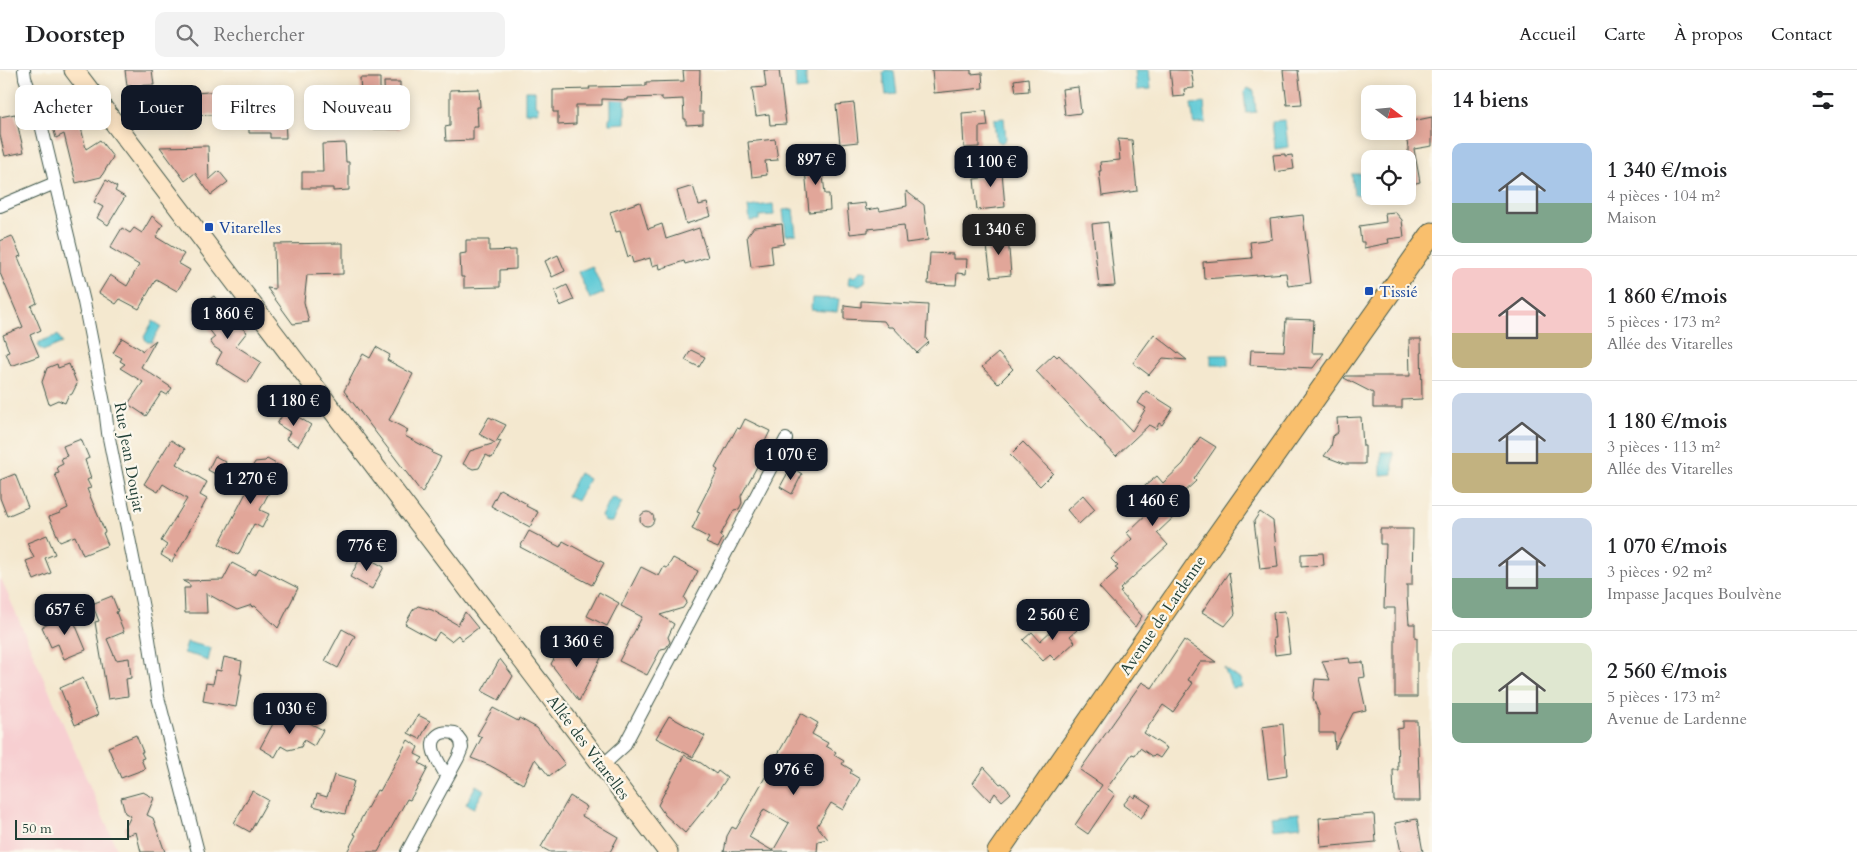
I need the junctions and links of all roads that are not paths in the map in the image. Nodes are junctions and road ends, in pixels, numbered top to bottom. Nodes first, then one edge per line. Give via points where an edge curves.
1 (24, 70) edge
2 (74, 70) edge
3 (55, 183) junction
4 (0, 206) edge
5 (1432, 232) edge
6 (786, 439) dead end
7 (603, 765) junction
8 (448, 778) dead end
9 (198, 852) edge
10 (407, 852) edge
11 (668, 852) edge
12 (998, 852) edge

1 - 3 street, Rue Jean Doujat
2 - 7 main road, Allée des Vitarelles
3 - 4 street
3 - 9 street, Rue Jean Doujat via 104,398 158,696
5 - 12 main road, Avenue de Lardenne
6 - 7 street via 624,746
7 - 11 main road, Allée des Vitarelles
8 - 10 street

